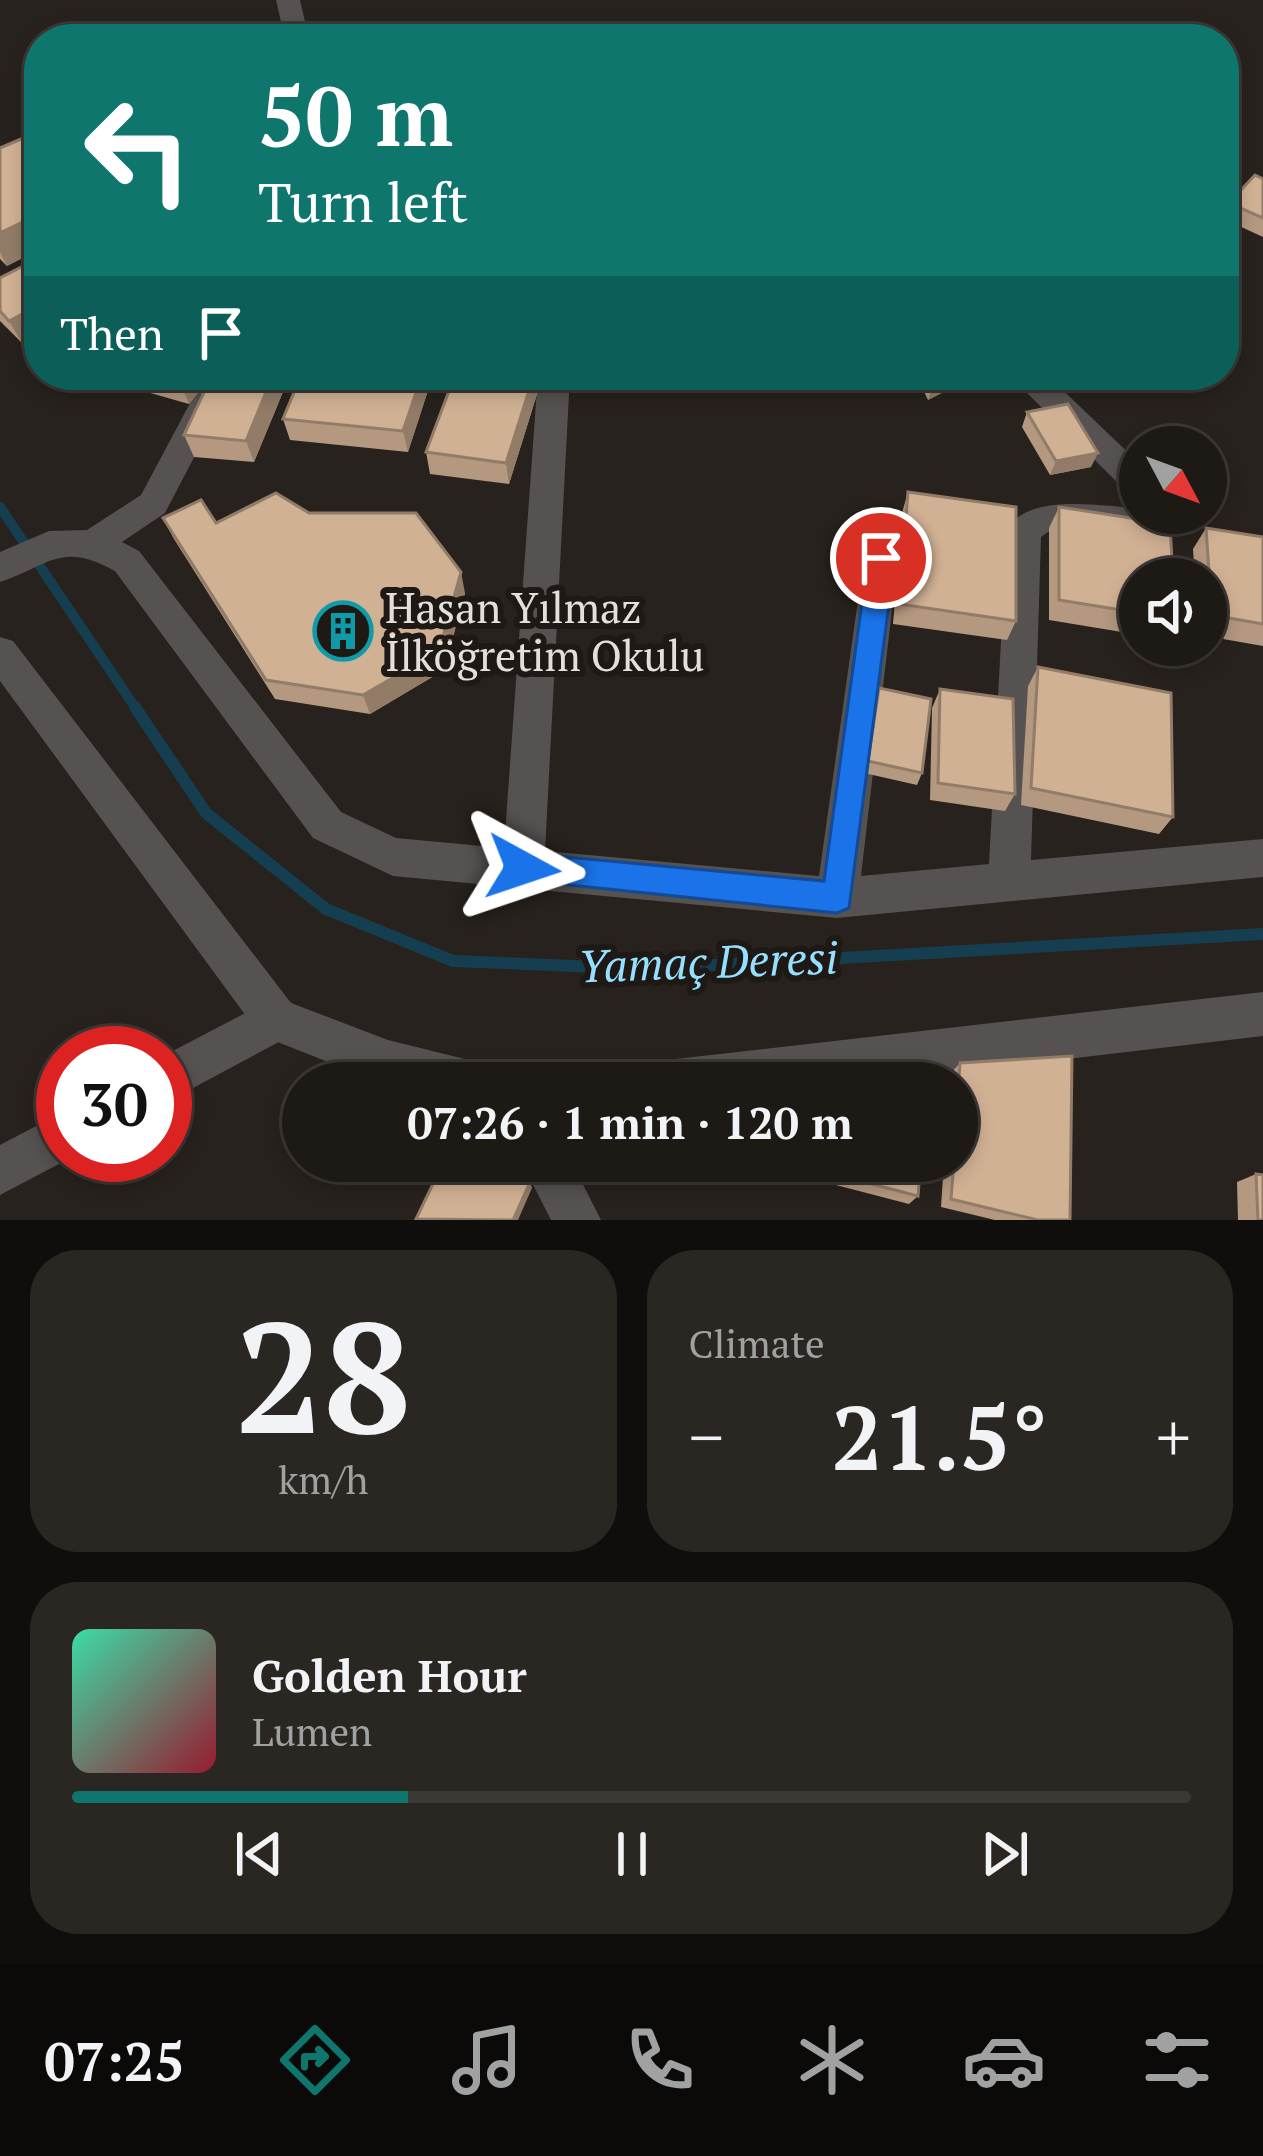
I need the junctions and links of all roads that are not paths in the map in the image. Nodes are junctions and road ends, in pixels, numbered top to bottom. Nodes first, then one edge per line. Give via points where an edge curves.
1 (213, 390) edge
2 (553, 390) edge
3 (1043, 390) edge
4 (1119, 464) edge
5 (1119, 522) edge
6 (77, 540) junction
7 (881, 558) dead end
8 (0, 568) edge
9 (0, 652) edge
10 (1263, 858) edge
11 (523, 868) junction
12 (1009, 882) junction
13 (837, 898) junction
14 (1263, 1014) edge
15 (276, 1019) junction
16 (385, 1062) edge
17 (848, 1062) edge
18 (192, 1065) edge
19 (36, 1151) edge
20 (0, 1171) edge
21 (556, 1182) edge
22 (577, 1220) edge

1 - 6 street via 153,504
2 - 11 street
3 - 4 street
5 - 12 street via 1042,519 1024,530
6 - 8 street
6 - 11 street via 127,561 327,825 393,856
7 - 13 street
9 - 15 street
10 - 12 street
11 - 13 street
12 - 13 street
14 - 17 street
15 - 16 street
15 - 18 street
19 - 20 street
21 - 22 street

